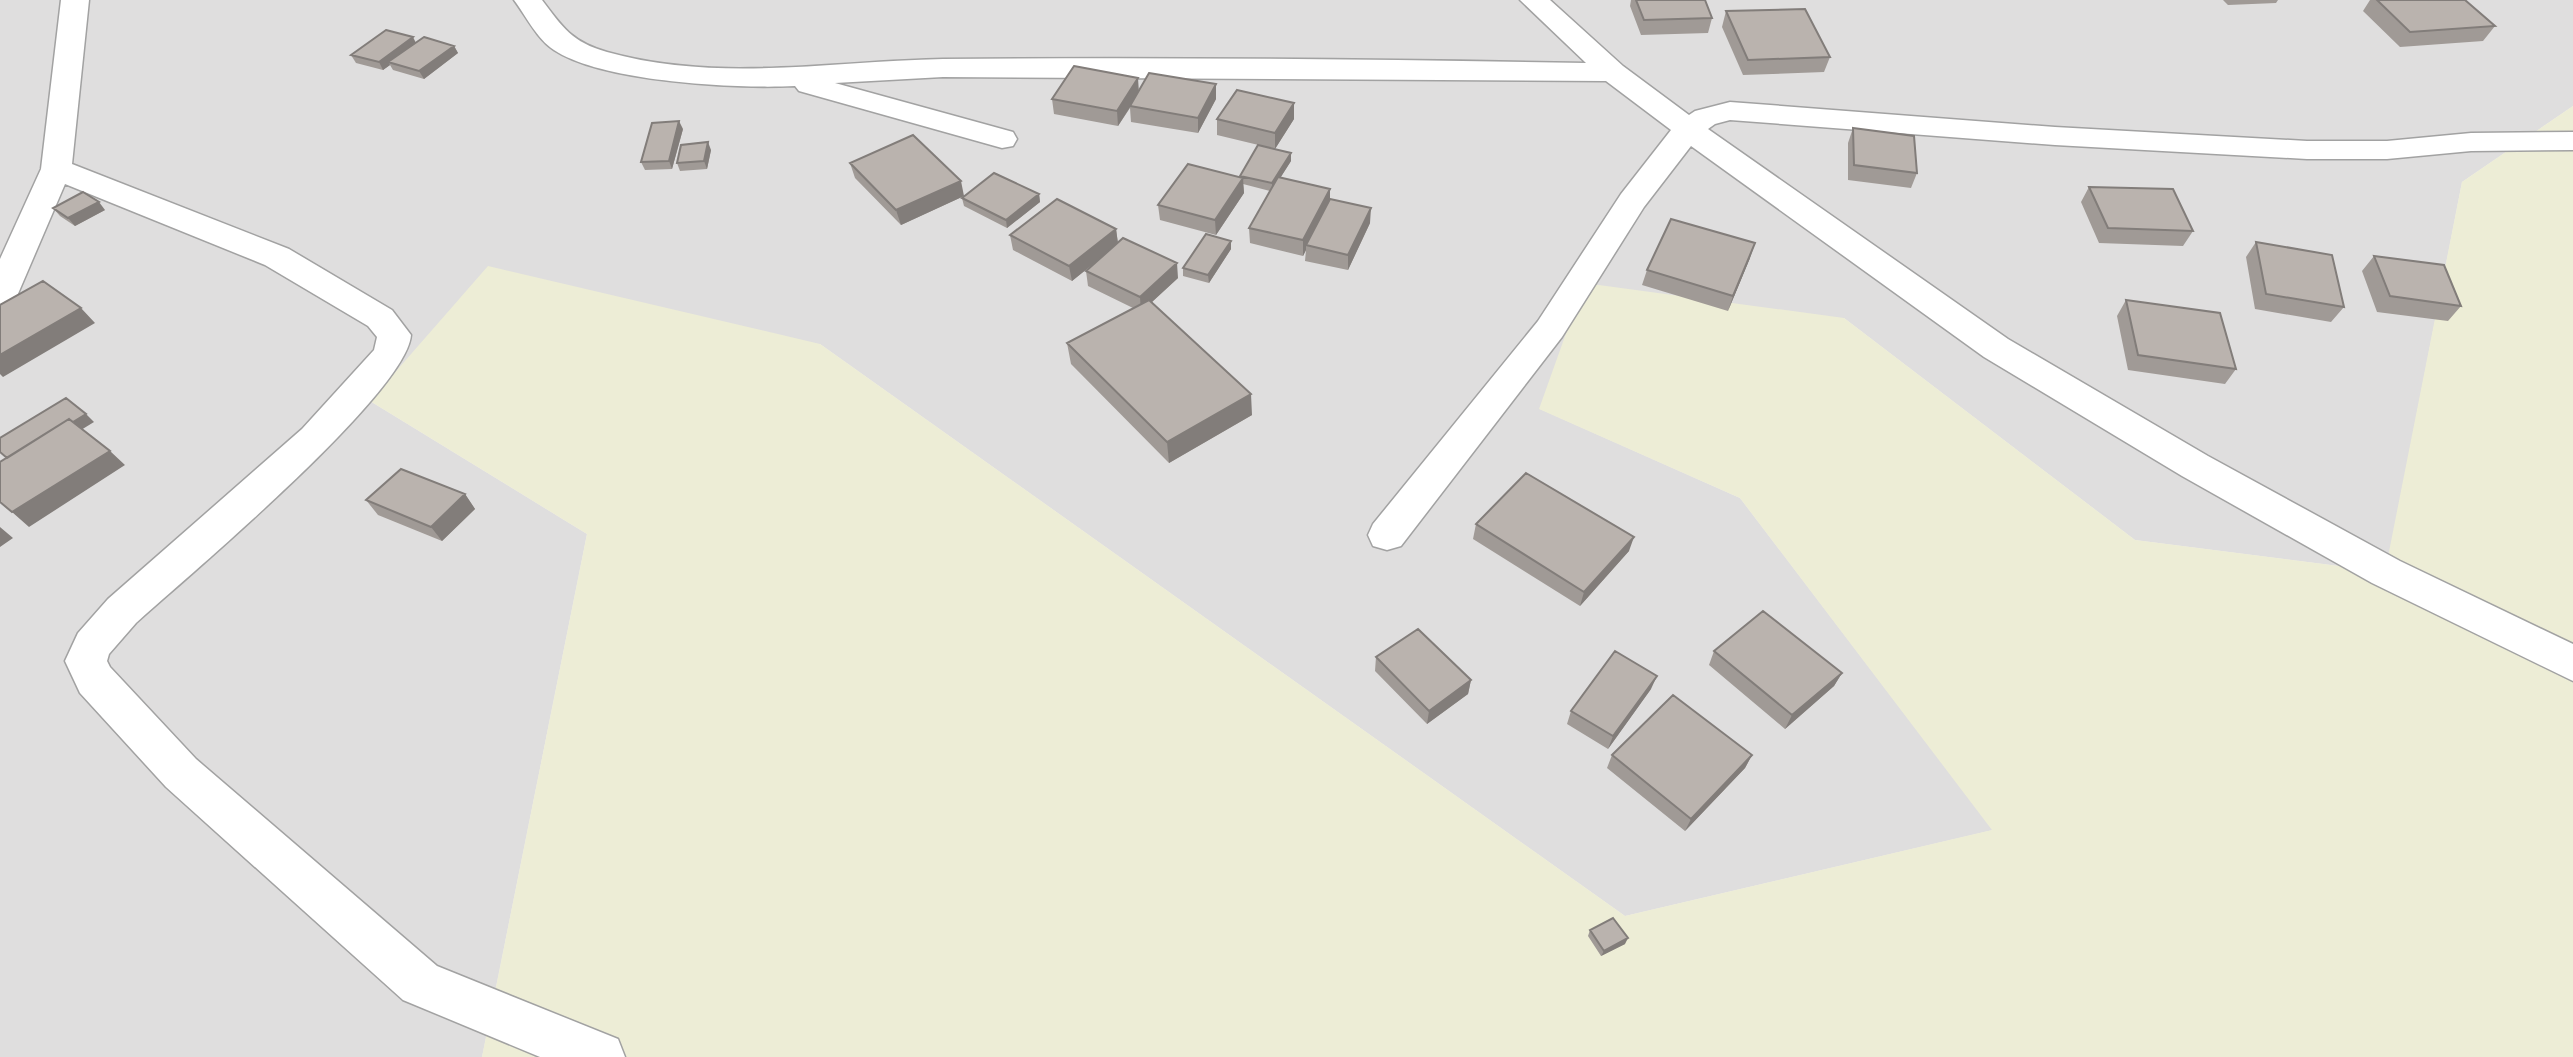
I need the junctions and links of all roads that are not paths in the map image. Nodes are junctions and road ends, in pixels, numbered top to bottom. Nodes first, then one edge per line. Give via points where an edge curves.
1 (75, 0) edge
2 (528, 0) edge
3 (1534, 0) edge
4 (1613, 72) junction
5 (783, 78) junction
6 (1688, 129) junction
7 (1002, 139) dead end
8 (2573, 141) edge
9 (56, 169) junction
10 (0, 296) edge
11 (1387, 535) dead end
12 (2573, 663) edge
13 (600, 1057) edge

1 - 9 street
2 - 5 street via 551,33 568,47 605,60 685,72
3 - 4 street
4 - 5 street via 914,68
4 - 6 street
5 - 7 street
6 - 8 street via 1705,117 1730,111 2307,150
6 - 11 street via 1632,201 1549,329
6 - 12 street via 2007,355 2386,572
9 - 10 street
9 - 13 street via 277,257 380,318 394,335 387,358 315,439 122,611 92,645 86,661 95,680 181,774 420,983

